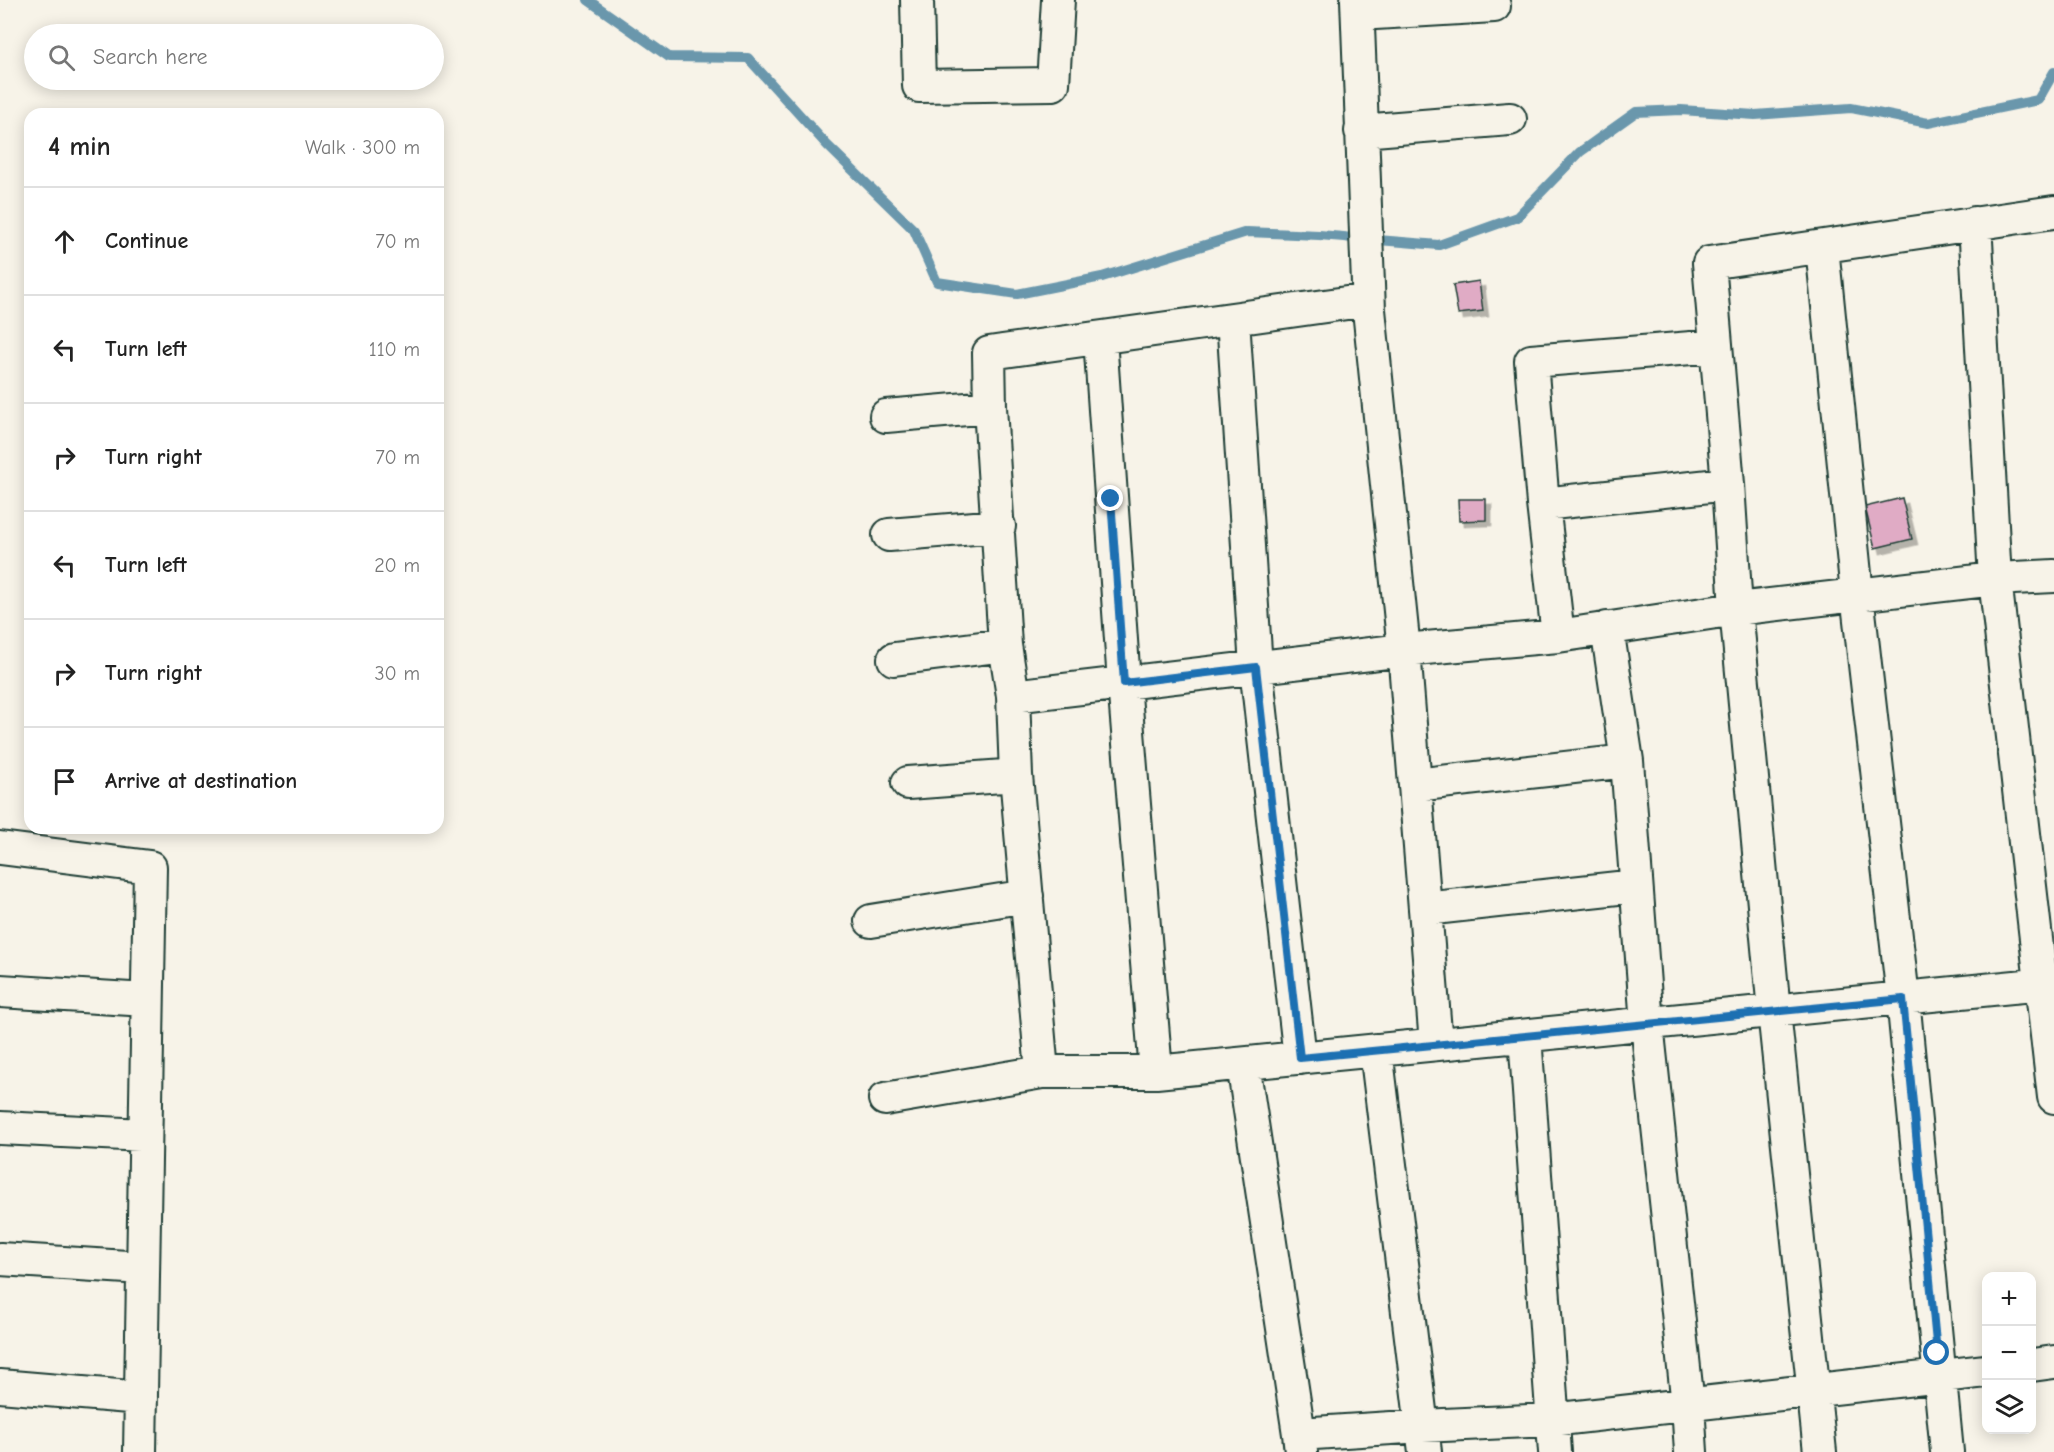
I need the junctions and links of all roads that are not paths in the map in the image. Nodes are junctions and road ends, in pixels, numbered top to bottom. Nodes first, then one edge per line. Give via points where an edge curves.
1 (917, 0) edge
2 (1059, 0) edge
3 (1494, 6) dead end
4 (1357, 7) edge
5 (1510, 119) dead end
6 (1361, 131) junction
7 (2054, 212) edge
8 (1975, 223) junction
9 (1822, 247) junction
10 (1369, 310) junction
11 (1233, 319) junction
12 (1100, 338) junction
13 (1716, 346) junction
14 (990, 407) junction
15 (886, 416) dead end
16 (1728, 484) junction
17 (1543, 504) junction
18 (999, 526) junction
19 (889, 535) dead end
20 (2054, 576) edge
21 (1995, 579) junction
22 (1857, 594) junction
23 (1736, 609) junction
24 (1607, 628) junction
25 (1558, 636) junction
26 (1005, 645) junction
27 (1404, 650) junction
28 (894, 659) dead end
29 (1256, 667) junction
30 (1124, 683) junction
31 (1013, 696) junction
32 (1627, 761) junction
33 (1016, 775) junction
34 (908, 783) dead end
35 (1415, 785) junction
36 (0, 848) edge
37 (1636, 886) junction
38 (1027, 896) junction
39 (1425, 909) junction
40 (871, 921) dead end
41 (2048, 984) edge
42 (0, 991) edge
43 (1903, 999) junction
44 (147, 1000) junction
45 (1774, 1011) junction
46 (1647, 1024) junction
47 (1525, 1036) junction
48 (1436, 1044) junction
49 (1376, 1050) junction
50 (1300, 1058) junction
51 (1242, 1064) junction
52 (1042, 1072) junction
53 (1156, 1072) junction
54 (2054, 1097) edge
55 (885, 1099) dead end
56 (0, 1128) edge
57 (145, 1135) junction
58 (0, 1259) edge
59 (143, 1268) junction
60 (2054, 1362) edge
61 (2036, 1364) edge
62 (1982, 1372) edge
63 (1940, 1377) junction
64 (0, 1386) edge
65 (1814, 1392) junction
66 (141, 1398) junction
67 (1688, 1405) junction
68 (1551, 1420) junction
69 (1423, 1439) edge
70 (1300, 1443) edge
71 (140, 1452) edge
72 (1555, 1452) edge
73 (1691, 1452) edge
74 (1820, 1452) edge
75 (1947, 1452) edge

1 - 2 street via 919,86 1053,84
3 - 4 street
4 - 6 street
5 - 6 street
6 - 10 street
7 - 8 street
8 - 9 street
8 - 21 street
9 - 13 street via 1709,263
9 - 22 street
10 - 11 street via 1368,300
10 - 27 street
11 - 12 street
11 - 29 street
12 - 14 street via 989,353
12 - 30 street
13 - 16 street
13 - 17 street via 1531,361
14 - 15 street
14 - 18 street
16 - 17 street
16 - 23 street
17 - 25 street
18 - 19 street
18 - 26 street
20 - 21 street
21 - 22 street
21 - 41 street
22 - 23 street
22 - 43 street
23 - 24 street
23 - 45 street
24 - 25 street
24 - 32 street
25 - 27 street
26 - 28 street
26 - 31 street
27 - 29 street
27 - 35 street
29 - 30 street
29 - 50 street
30 - 31 street
30 - 53 street
31 - 33 street
32 - 35 street
32 - 37 street
33 - 34 street
33 - 38 street
35 - 39 street
36 - 44 street via 150,867
37 - 39 street
37 - 46 street
38 - 40 street
38 - 52 street
39 - 48 street
41 - 43 street
41 - 54 street
42 - 44 street
43 - 45 street
43 - 63 street
44 - 57 street
45 - 46 street
45 - 65 street
46 - 47 street
46 - 67 street
47 - 48 street
47 - 68 street
48 - 49 street
49 - 50 street
49 - 69 street
50 - 51 street
51 - 53 street
51 - 70 street
52 - 53 street
52 - 55 street
56 - 57 street
57 - 59 street
58 - 59 street
59 - 66 street
60 - 61 street
62 - 63 street
63 - 65 street
63 - 75 street
64 - 66 street
65 - 67 street
65 - 74 street
66 - 71 street
67 - 68 street
67 - 73 street
68 - 69 street
68 - 72 street
69 - 70 street

